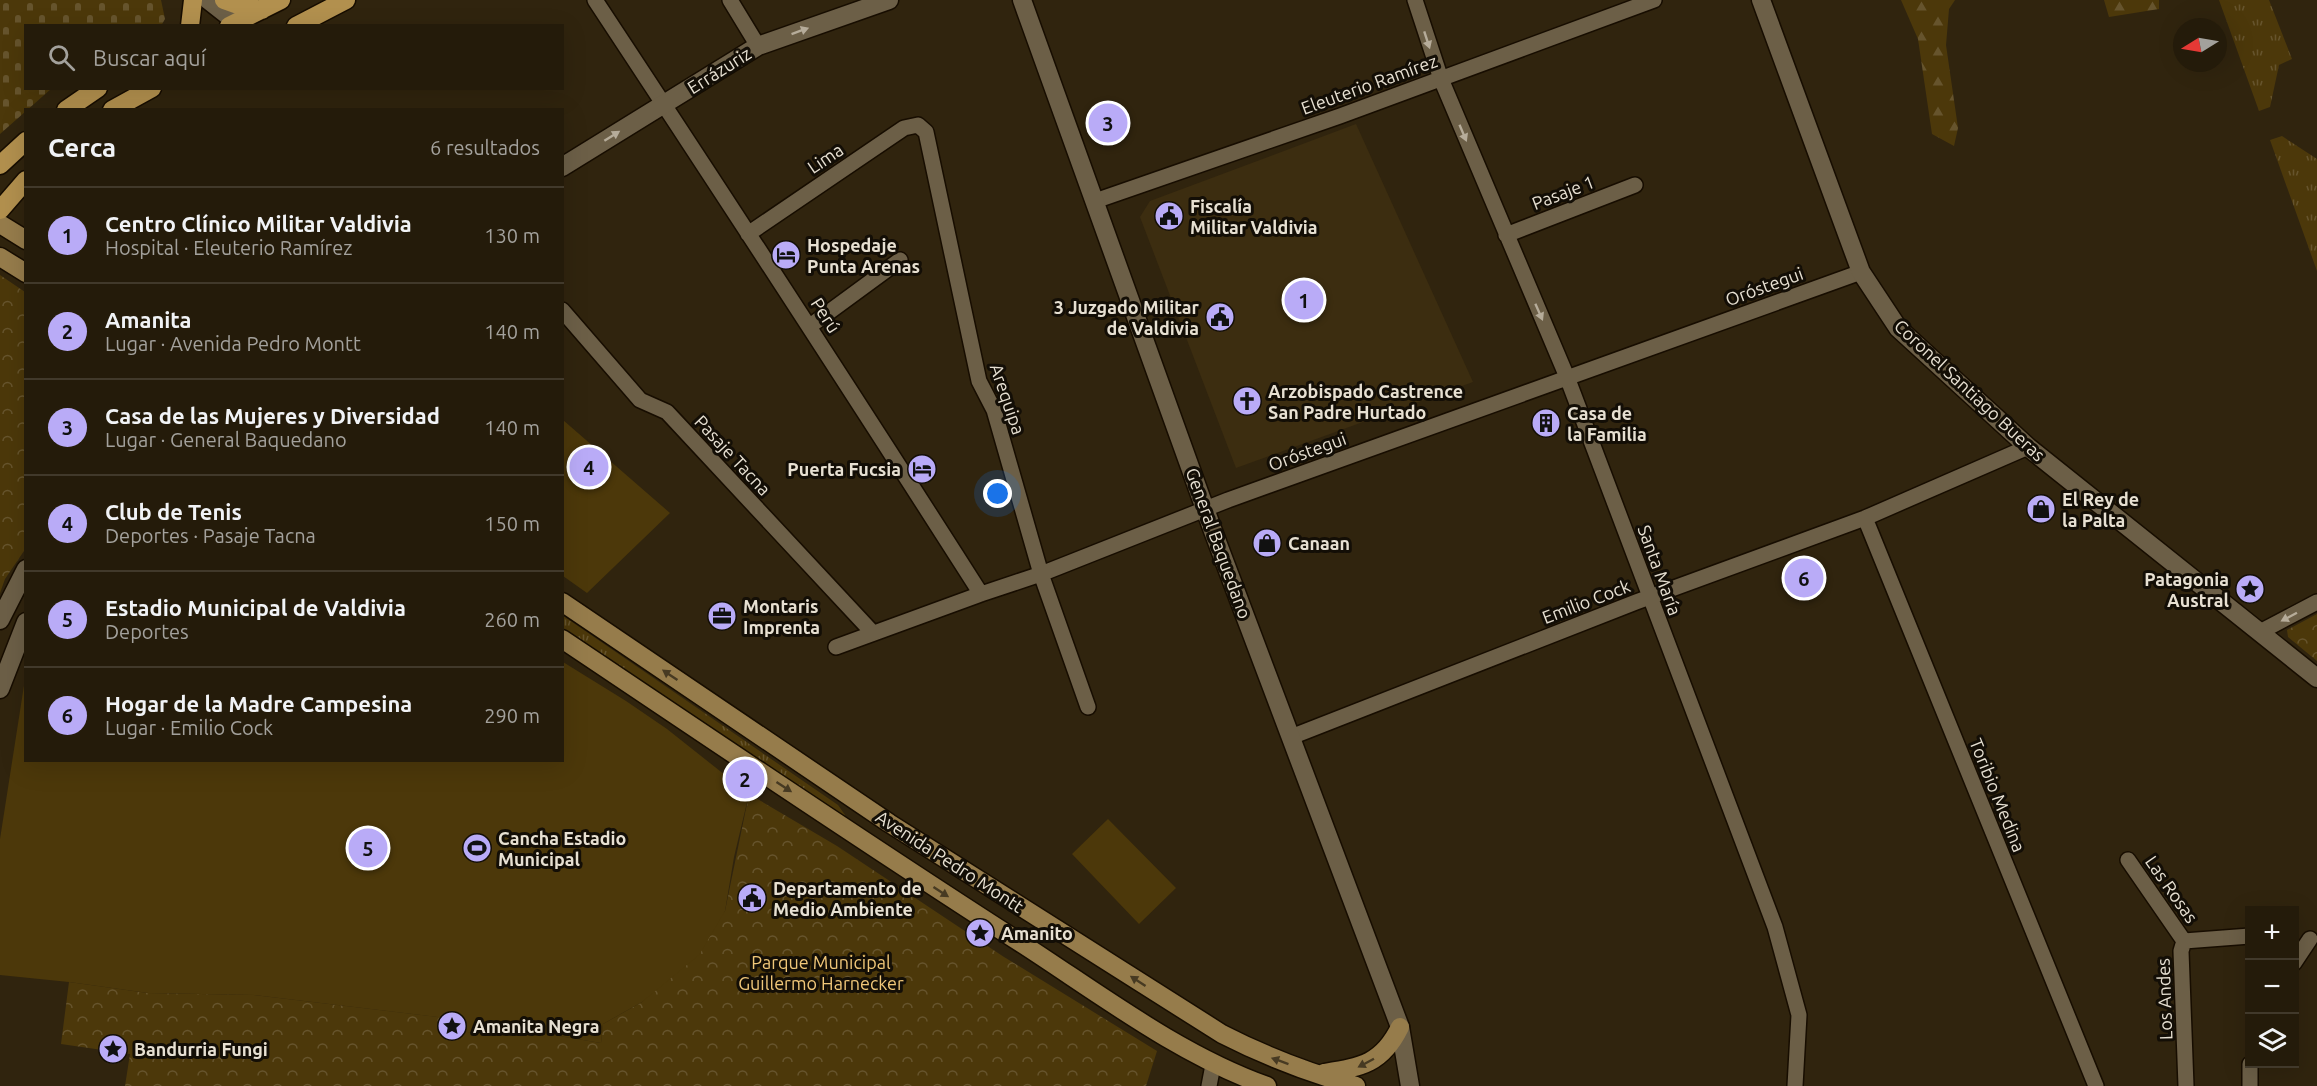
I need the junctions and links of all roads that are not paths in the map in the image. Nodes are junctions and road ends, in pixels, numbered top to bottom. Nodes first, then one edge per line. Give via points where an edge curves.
1 (193, 0) edge
2 (208, 0) edge
3 (224, 0) edge
4 (281, 0) edge
5 (346, 0) edge
6 (595, 0) edge
7 (730, 0) edge
8 (889, 0) edge
9 (1022, 0) edge
10 (1415, 0) edge
11 (1654, 0) edge
12 (1761, 0) edge
13 (262, 9) junction
14 (190, 24) edge
15 (239, 24) edge
16 (300, 24) edge
17 (759, 46) junction
18 (1441, 79) junction
19 (95, 90) edge
20 (148, 90) edge
21 (664, 105) junction
22 (69, 108) edge
23 (116, 108) edge
24 (926, 132) joint
25 (24, 143) edge
26 (0, 165) edge
27 (564, 166) edge
28 (24, 182) edge
29 (1635, 185) dead end
30 (1095, 201) junction
31 (0, 210) edge
32 (0, 224) edge
33 (748, 234) junction
34 (1506, 235) junction
35 (24, 239) edge
36 (0, 257) edge
37 (900, 260) dead end
38 (24, 272) edge
39 (1861, 272) junction
40 (564, 312) edge
41 (810, 326) junction
42 (1568, 377) junction
43 (2028, 447) junction
44 (1206, 509) junction
45 (1865, 518) junction
46 (24, 573) edge
47 (1041, 574) junction
48 (981, 594) junction
49 (1649, 597) junction
50 (2317, 602) edge
51 (564, 603) edge
52 (0, 620) edge
53 (24, 627) edge
54 (2260, 632) junction
55 (873, 633) junction
56 (564, 640) edge
57 (836, 647) dead end
58 (2317, 678) edge
59 (0, 689) edge
60 (1088, 707) dead end
61 (1291, 737) junction
62 (890, 823) junction
63 (875, 847) junction
64 (2128, 860) dead end
65 (2245, 936) edge
66 (2184, 941) junction
67 (2307, 941) edge
68 (2297, 960) edge
69 (1400, 1027) junction
70 (1213, 1065) junction
71 (2250, 1068) edge
72 (1317, 1075) junction
73 (1209, 1086) edge
74 (1267, 1086) edge
75 (1356, 1086) edge
76 (1410, 1086) edge
77 (1795, 1086) edge
78 (2096, 1086) edge
79 (2186, 1086) edge
80 (2250, 1086) edge

1 - 14 highway
2 - 15 main road
3 - 13 highway
4 - 13 highway
5 - 16 highway
6 - 21 street, Perú
7 - 17 street
17 -> 8 main road, Errázuriz
9 - 30 main road, General Baquedano
10 -> 18 street, Santa María
11 - 18 street, Eleuterio Ramírez
12 - 39 main road, Coronel Santiago Bueras
13 - 15 highway
17 - 21 main road, Errázuriz
18 - 30 street, Eleuterio Ramírez
18 -> 34 street, Santa María
19 - 22 highway
20 - 23 highway
27 -> 21 main road, Errázuriz
21 - 33 street, Perú
24 - 33 street, Lima via 918,125 904,128
24 - 47 street, Arequipa via 979,381 994,410
25 - 26 highway
28 - 31 highway
29 - 34 street, Pasaje 1
30 - 44 main road, General Baquedano
32 - 35 main road
33 - 41 street, Perú
34 -> 42 street, Santa María
36 - 38 main road
37 - 41 street
39 - 42 street, Oróstegui
39 - 43 main road, Coronel Santiago Bueras via 1898,328
40 - 55 street, Pasaje Tacna via 640,400 667,412
41 - 48 street, Perú
42 - 44 street, Oróstegui
42 - 49 street, Santa María
43 - 45 street, Emilio Cock
43 - 54 main road, Coronel Santiago Bueras
44 - 47 street, Oróstegui
44 - 61 main road, General Baquedano
45 - 49 street, Emilio Cock
45 - 78 street, Toribio Medina
46 - 52 main road
47 - 48 street, Oróstegui
47 - 60 street, Arequipa
48 - 55 street, Oróstegui
49 - 61 street, Emilio Cock
49 - 77 street, Santa María via 1775,927 1799,1015
50 -> 54 street
62 -> 51 main road, Avenida Pedro Montt
53 - 59 main road
54 - 58 main road, Coronel Santiago Bueras
55 - 57 street, Oróstegui
56 -> 63 main road, Avenida Pedro Montt
61 - 69 main road, General Baquedano
62 - 63 main road
72 -> 62 main road, Avenida Pedro Montt via 1222,1034
63 -> 70 main road, Avenida Pedro Montt
64 - 66 street, Las Rosas
65 - 66 street, Los Andes
66 - 79 street, Los Andes via 2181,951
67 - 68 street
69 -> 72 main road via 1391,1042 1371,1060 1347,1071
69 - 76 main road, General Baquedano
70 - 73 street
70 - 74 main road, Avenida Pedro Montt
71 - 80 street
72 - 75 main road, Avenida Pedro Montt

